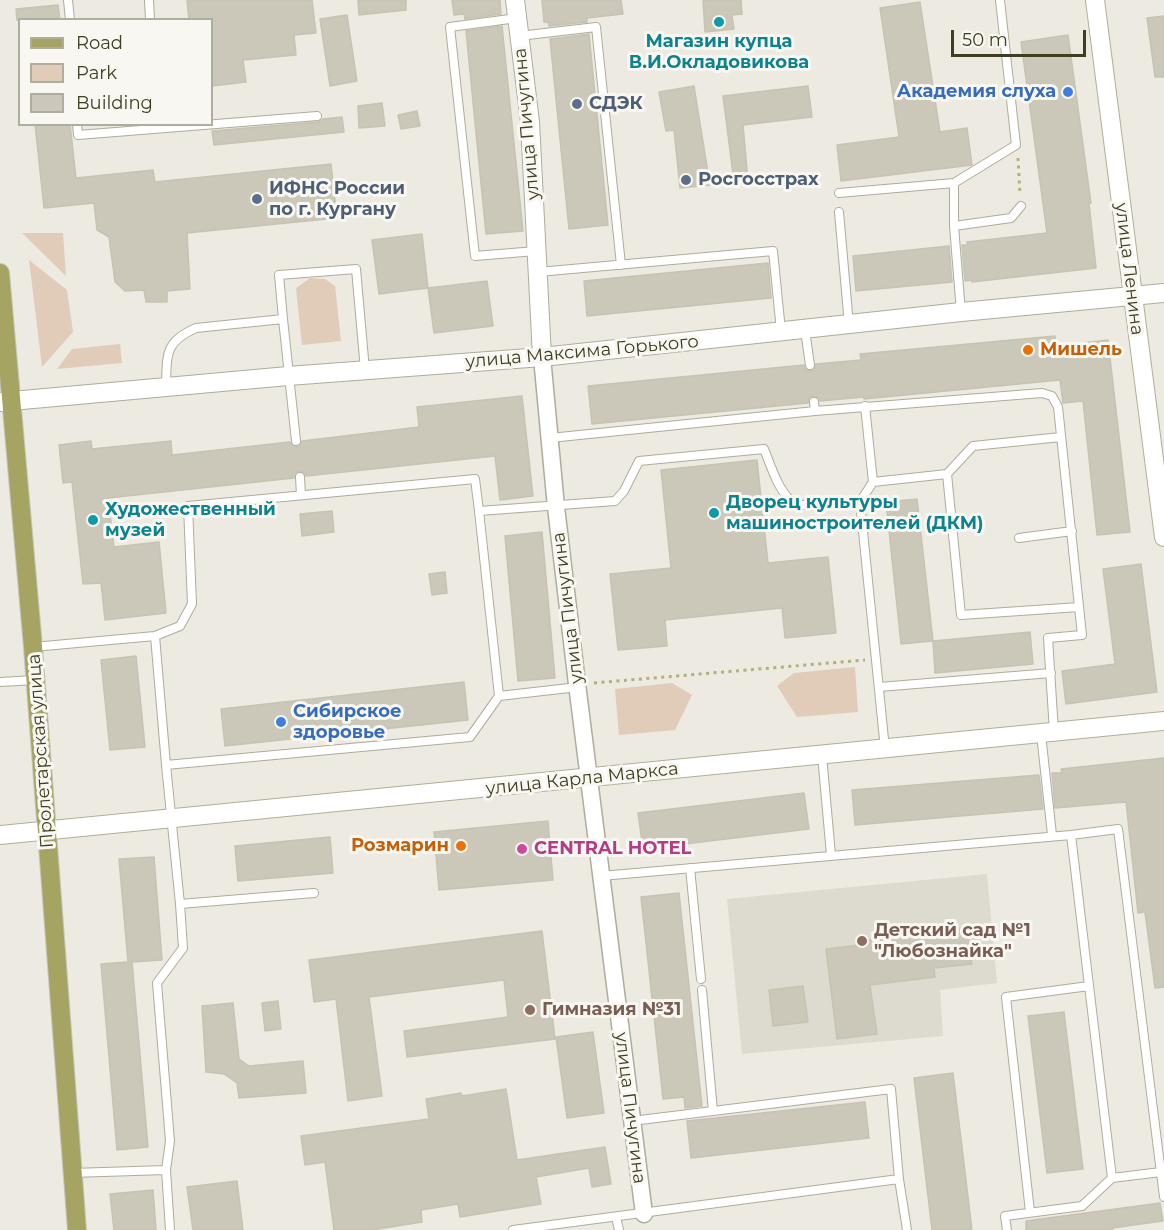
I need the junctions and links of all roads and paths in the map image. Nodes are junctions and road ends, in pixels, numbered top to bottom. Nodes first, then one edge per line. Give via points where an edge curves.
1 (68, 0) edge
2 (149, 0) edge
3 (1000, 0) edge
4 (1095, 0) edge
5 (69, 18) edge
6 (150, 18) edge
7 (517, 18) edge
8 (317, 116) dead end
9 (213, 124) edge
10 (77, 126) edge
11 (191, 126) edge
12 (1016, 145) junction
13 (954, 183) junction
14 (839, 193) dead end
15 (1022, 206) joint
16 (839, 212) dead end
17 (954, 226) junction
18 (536, 251) junction
19 (621, 265) junction
20 (537, 272) junction
21 (0, 273) edge
22 (1164, 293) edge
23 (1133, 296) junction
24 (962, 312) junction
25 (283, 319) junction
26 (849, 325) junction
27 (805, 330) junction
28 (781, 332) junction
29 (542, 357) junction
30 (810, 365) dead end
31 (365, 370) junction
32 (288, 376) junction
33 (166, 387) junction
34 (6, 401) edge
35 (865, 406) junction
36 (1061, 437) junction
37 (550, 438) junction
38 (296, 441) dead end
39 (947, 474) junction
40 (300, 477) dead end
41 (873, 482) junction
42 (302, 495) junction
43 (860, 502) junction
44 (556, 507) junction
45 (479, 512) junction
46 (1164, 530) edge
47 (1072, 531) junction
48 (1019, 538) dead end
49 (1079, 608) junction
50 (155, 636) junction
51 (33, 646) junction
52 (876, 659) junction
53 (1051, 674) junction
54 (35, 680) junction
55 (0, 682) edge
56 (577, 686) junction
57 (879, 687) junction
58 (499, 696) junction
59 (1164, 722) edge
60 (1048, 733) junction
61 (885, 749) junction
62 (822, 755) junction
63 (166, 765) junction
64 (588, 778) junction
65 (171, 819) junction
66 (46, 831) junction
67 (0, 835) edge
68 (1052, 835) junction
69 (1071, 835) junction
70 (831, 855) junction
71 (690, 868) junction
72 (600, 876) junction
73 (314, 893) dead end
74 (180, 904) junction
75 (701, 978) dead end
76 (1089, 986) junction
77 (702, 990) dead end
78 (713, 1111) junction
79 (632, 1120) junction
80 (166, 1170) junction
81 (1161, 1172) junction
82 (71, 1173) junction
83 (1112, 1178) junction
84 (899, 1179) junction
85 (1164, 1197) edge
86 (1030, 1212) junction
87 (644, 1214) junction
88 (616, 1217) junction
89 (77, 1230) edge
90 (170, 1230) edge
91 (513, 1230) edge
92 (619, 1230) edge
93 (907, 1230) edge
94 (1007, 1230) edge

1 - 5 lane
2 - 6 lane
3 - 12 lane
4 - 23 main road, улица Ленина
7 - 18 main road, улица Пичугина via 530,122
7 - 18 lane via 450,27 475,256
7 - 19 lane via 596,27
8 - 9 lane
10 - 11 lane via 78,135
12 - 13 lane
12 - 15 path
13 - 14 lane
13 - 17 lane
15 - 17 lane via 1011,218
16 - 26 lane
17 - 24 lane
18 - 20 main road, улица Пичугина
19 - 20 lane
19 - 28 lane via 773,251
20 - 29 main road, улица Пичугина
21 - 34 main road, Пролетарская улица
22 - 23 main road, улица Максима Горького
23 - 24 main road, улица Максима Горького
23 - 46 main road, улица Ленина
24 - 26 main road, улица Максима Горького
25 - 31 lane via 279,275 356,268
25 - 32 lane
25 - 33 lane via 196,328 184,333 172,342 167,357
26 - 27 main road, улица Максима Горького
27 - 28 main road, улица Максима Горького
27 - 30 lane
28 - 29 main road, улица Максима Горького
29 - 31 main road, улица Максима Горького
29 - 37 street, улица Пичугина
31 - 32 main road, улица Максима Горького
32 - 33 main road, улица Максима Горького
32 - 38 lane
33 - 34 main road, улица Максима Горького
34 - 51 main road, Пролетарская улица
35 - 36 lane via 1042,393 1052,396 1058,407
35 - 37 lane via 814,407
35 - 41 lane
36 - 39 lane via 973,446
36 - 47 lane
37 - 44 street, улица Пичугина
39 - 41 lane
39 - 49 lane via 961,615
40 - 42 lane
41 - 43 lane
42 - 45 lane via 475,479
42 - 50 lane via 188,506 192,604 180,626
43 - 44 lane via 809,506 792,502 764,449 639,461 615,501
43 - 52 lane
44 - 45 lane
44 - 56 street, улица Пичугина
45 - 58 lane
47 - 48 lane
47 - 49 lane
49 - 53 lane via 1082,635 1048,638
50 - 51 lane
50 - 63 lane
51 - 54 main road, Пролетарская улица
52 - 56 path
52 - 57 lane
53 - 57 lane
53 - 60 lane
54 - 55 lane
54 - 66 main road, Пролетарская улица
56 - 58 lane
56 - 64 street, улица Пичугина
57 - 61 lane
58 - 63 lane via 470,737
59 - 60 main road, улица Карла Маркса
60 - 61 main road, улица Карла Маркса
60 - 68 lane
61 - 62 main road, улица Карла Маркса
62 - 64 main road, улица Карла Маркса
62 - 70 lane
63 - 65 lane
64 - 65 main road, улица Карла Маркса
64 - 72 street, улица Пичугина
65 - 66 main road, улица Карла Маркса
65 - 74 lane
66 - 67 main road, улица Карла Маркса
66 - 82 main road, Пролетарская улица
68 - 69 lane
68 - 70 lane
69 - 76 lane
69 - 81 lane via 1118,829
70 - 71 lane
71 - 72 lane
71 - 75 lane
72 - 79 street, улица Пичугина
73 - 74 lane
74 - 80 lane via 183,948 157,983 170,1141
76 - 83 lane
76 - 86 lane via 1006,997
77 - 78 lane
78 - 79 lane
78 - 84 lane via 891,1089
79 - 87 street, улица Пичугина
80 - 82 lane
80 - 90 lane
81 - 83 lane
81 - 85 lane
82 - 89 main road, Пролетарская улица
83 - 86 lane via 1083,1206
84 - 87 lane
84 - 93 lane
86 - 94 lane via 1005,1216
87 - 88 lane
88 - 91 lane
88 - 92 lane

